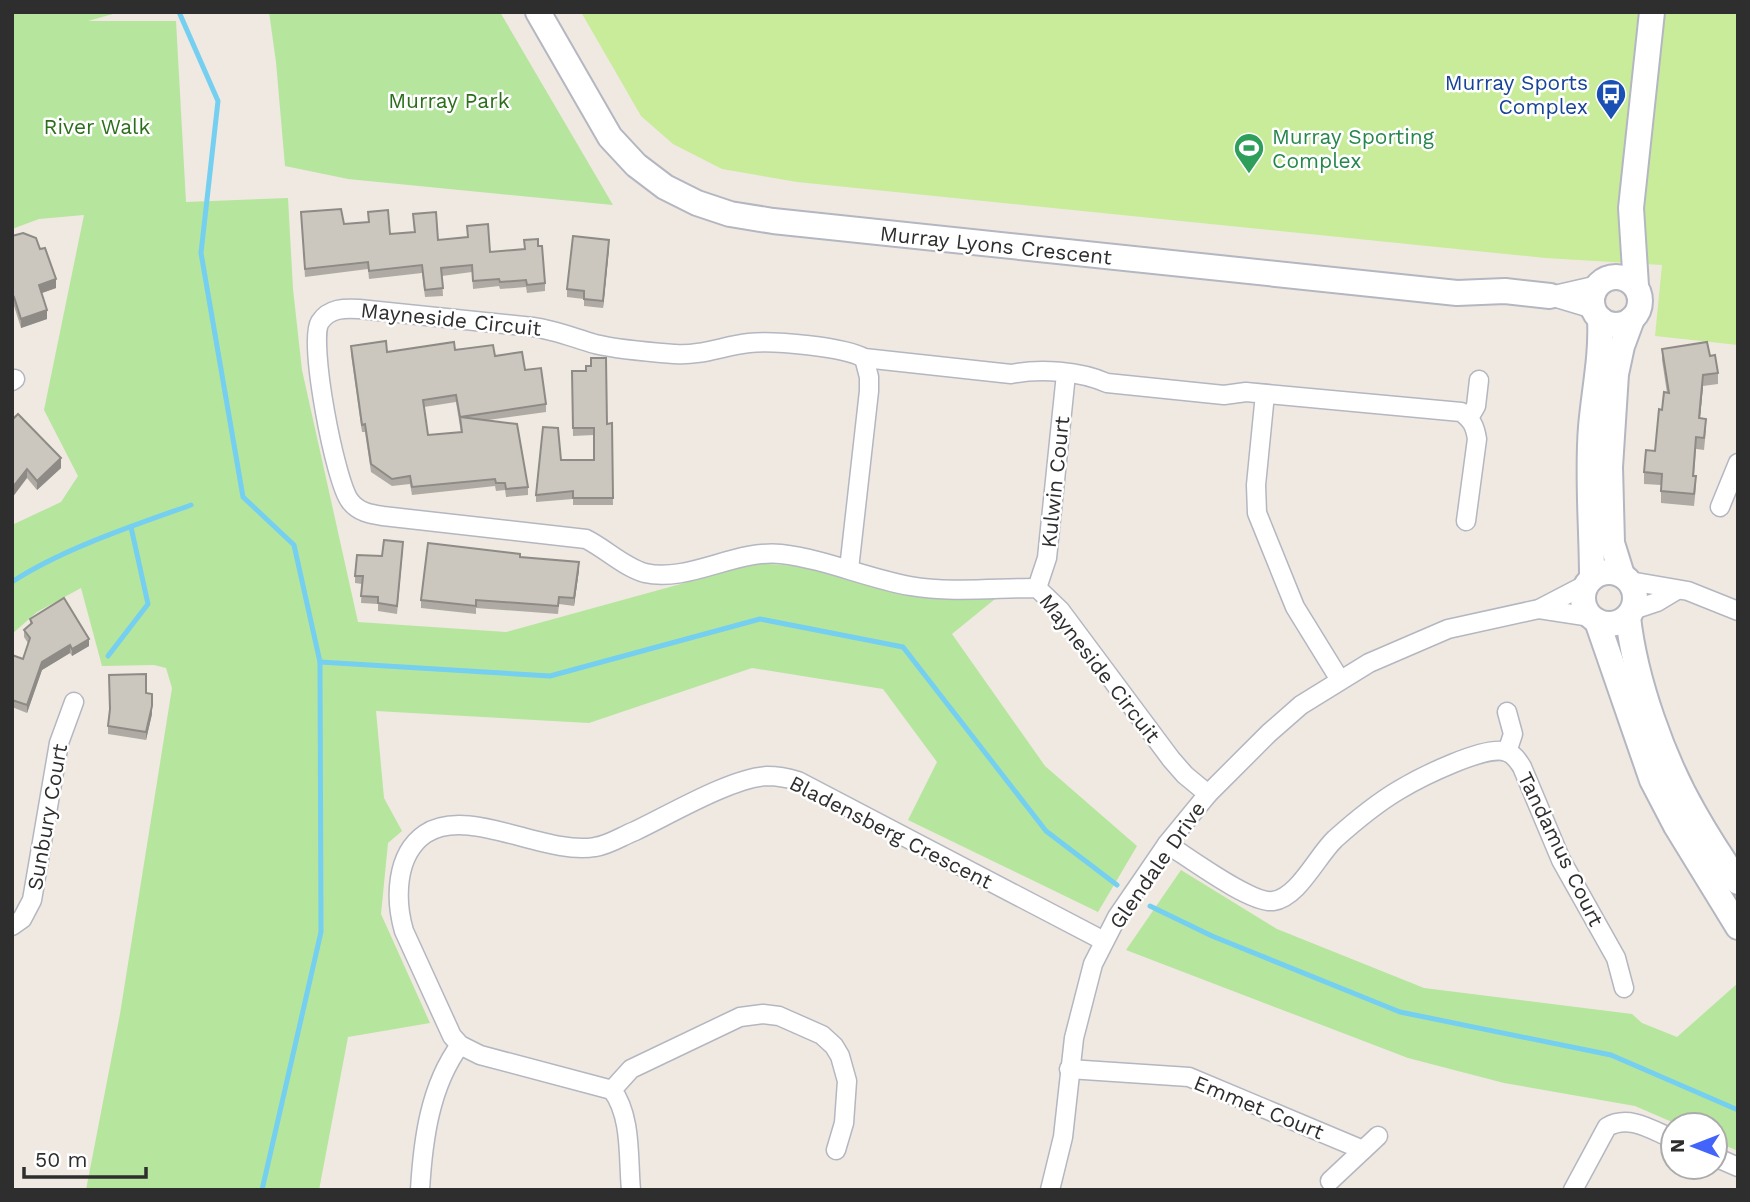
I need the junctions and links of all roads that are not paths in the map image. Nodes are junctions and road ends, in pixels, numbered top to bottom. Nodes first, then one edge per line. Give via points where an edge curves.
1 (538, 12) edge
2 (1652, 12) edge
3 (1632, 208) junction
4 (1636, 286) junction
5 (1550, 296) joint
6 (1599, 298) junction
7 (1632, 319) junction
8 (864, 358) junction
9 (1066, 374) junction
10 (1479, 380) dead end
11 (1265, 394) junction
12 (1469, 418) junction
13 (1738, 463) edge
14 (1720, 507) dead end
15 (1466, 521) dead end
16 (849, 569) junction
17 (1626, 578) junction
18 (1590, 581) junction
19 (1037, 588) junction
20 (1677, 590) junction
21 (1539, 609) junction
22 (1738, 611) edge
23 (1630, 613) junction
24 (1594, 619) junction
25 (1340, 680) junction
26 (74, 702) dead end
27 (1507, 712) dead end
28 (1507, 752) junction
29 (1208, 794) junction
30 (1167, 844) junction
31 (1738, 882) edge
32 (12, 926) edge
33 (1738, 927) edge
34 (1104, 941) junction
35 (1624, 988) dead end
36 (460, 1045) junction
37 (1069, 1069) junction
38 (612, 1090) junction
39 (1659, 1133) edge
40 (1378, 1136) dead end
41 (836, 1150) dead end
42 (1363, 1150) junction
43 (1329, 1181) dead end
44 (420, 1190) edge
45 (631, 1190) edge
46 (1050, 1190) edge
47 (1573, 1190) edge

1 - 5 street, Murray Lyons Crescent via 610,137 636,165 687,198 730,214 1457,293 1505,291
2 - 3 street
3 - 4 street
3 - 6 street
4 - 6 street via 1622,277
4 - 7 street via 1640,303
5 - 6 street, Murray Lyons Crescent
6 - 7 street via 1616,325
6 - 18 street via 1600,354 1591,428
7 - 17 street via 1616,374 1610,467 1612,544
8 - 9 street, Mayneside Circuit via 1011,374 1027,370
8 - 16 street via 869,391
8 - 16 street, Mayneside Circuit via 845,351 764,342 677,354 607,346 533,327 342,308 330,312 316,331 331,443 343,490 359,510 576,537 646,573 677,573 765,553
9 - 11 street, Mayneside Circuit via 1092,376 1107,383 1224,395
9 - 19 street, Kulwin Court via 1047,558
10 - 12 street via 1476,406
11 - 12 street, Mayneside Circuit via 1461,412
11 - 25 street via 1257,513 1295,607
12 - 15 street via 1477,439
13 - 14 street
16 - 19 street, Mayneside Circuit via 909,586
17 - 18 street via 1607,572
17 - 20 street
17 - 23 street via 1636,595
18 - 21 street, Glendale Drive
18 - 24 street via 1583,601
19 - 29 street, Mayneside Circuit via 1060,610 1178,767
20 - 22 street
20 - 23 street
21 - 24 street, Glendale Drive
21 - 25 street, Glendale Drive via 1448,629
23 - 24 street via 1613,624
23 - 31 street via 1636,667 1672,769
24 - 33 street via 1652,780
25 - 29 street, Glendale Drive via 1301,705
26 - 32 street, Sunbury Court via 60,743 32,900
27 - 28 street, Tandamus Court via 1513,734
28 - 30 street, Tandamus Court via 1486,752 1398,791 1334,840 1293,891 1275,901 1254,899
28 - 35 street, Tandamus Court via 1522,767 1561,860 1616,958
29 - 30 street, Glendale Drive
30 - 34 street, Glendale Drive
34 - 36 street, Bladensberg Crescent via 784,777 737,783 597,847 560,846 447,825 424,835 405,855 399,913
34 - 37 street, Glendale Drive via 1085,989
36 - 38 street via 480,1055
36 - 44 street via 441,1075 431,1109
37 - 42 street, Emmet Court via 1189,1077
37 - 46 street, Glendale Drive via 1063,1137
38 - 41 street via 631,1069 740,1017 779,1016 822,1035 840,1056 846,1081 844,1123
38 - 45 street via 625,1120
39 - 47 street via 1633,1122 1607,1127
40 - 42 street
42 - 43 street

